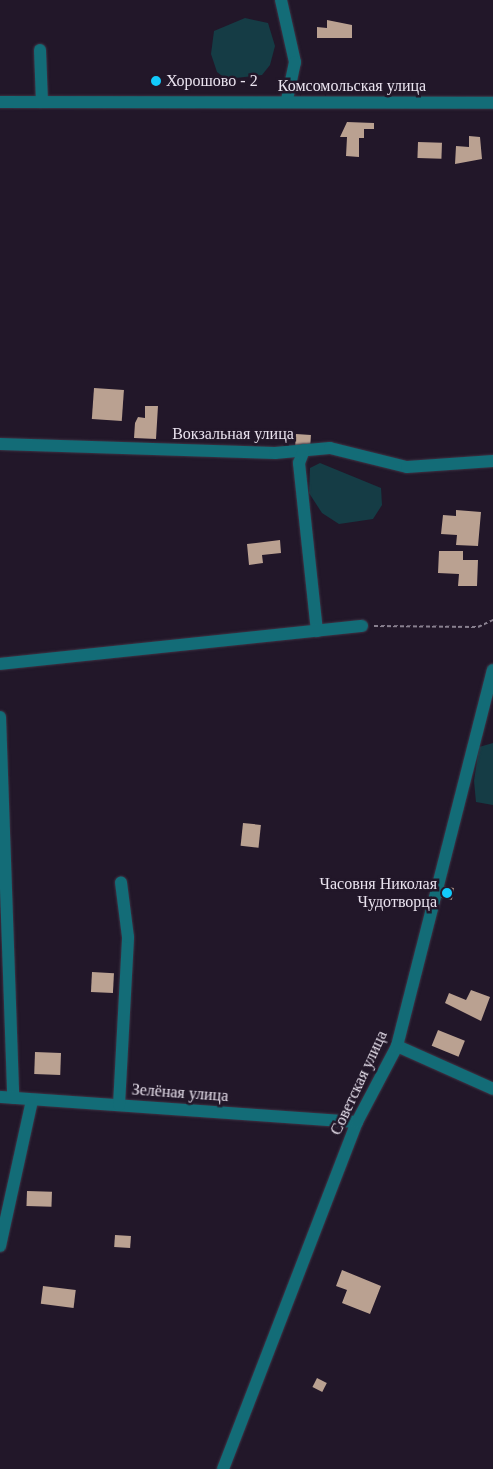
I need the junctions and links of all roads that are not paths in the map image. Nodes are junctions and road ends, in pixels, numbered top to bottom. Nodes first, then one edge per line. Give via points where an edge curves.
1 (281, 0) edge
2 (40, 50) dead end
3 (287, 101) junction
4 (0, 102) edge
5 (42, 102) junction
6 (493, 103) edge
7 (0, 444) edge
8 (304, 450) junction
9 (493, 461) edge
10 (362, 626) road end
11 (317, 632) junction
12 (0, 664) edge
13 (493, 670) edge
14 (0, 717) edge
15 (121, 882) dead end
16 (397, 1046) junction
17 (493, 1089) edge
18 (0, 1097) edge
19 (13, 1098) junction
20 (32, 1100) junction
21 (119, 1105) junction
22 (357, 1122) junction
23 (0, 1246) edge
24 (223, 1469) edge

1 - 3 street via 295,62
2 - 5 street
3 - 5 street, Комсомольская улица
3 - 6 street, Комсомольская улица
4 - 5 street, Комсомольская улица
7 - 8 street, Вокзальная улица
8 - 9 street, Вокзальная улица via 330,448 406,467
8 - 11 street via 299,463
10 - 11 street
11 - 12 street
13 - 16 street, Советская улица
14 - 19 street
15 - 21 street via 128,937
16 - 17 street
16 - 22 street, Советская улица
18 - 19 street, Зелёная улица
19 - 20 street, Зелёная улица
20 - 21 street, Зелёная улица
20 - 23 street
21 - 22 street, Зелёная улица
22 - 24 street, Советская улица

